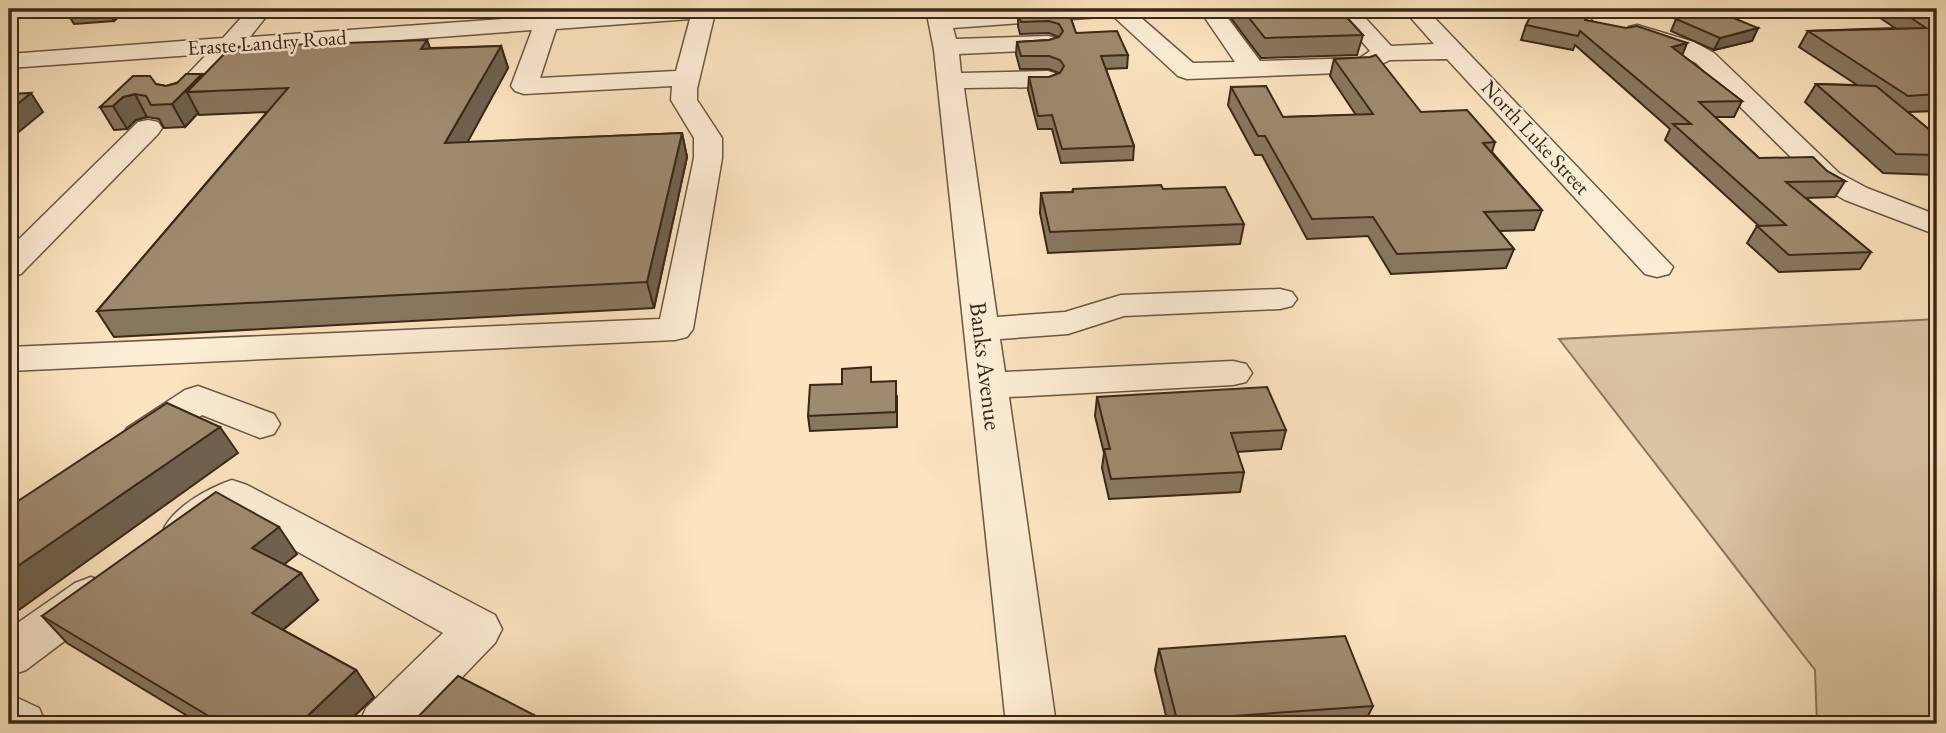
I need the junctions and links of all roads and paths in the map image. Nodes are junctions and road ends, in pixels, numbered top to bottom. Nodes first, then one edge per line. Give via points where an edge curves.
1 (261, 9) edge
2 (1118, 9) edge
3 (1210, 9) edge
4 (1345, 9) edge
5 (1414, 9) edge
6 (1523, 9) edge
7 (719, 10) edge
8 (546, 23) junction
9 (315, 39) junction
10 (943, 40) edge
11 (1048, 43) edge
12 (230, 45) junction
13 (537, 47) junction
14 (1456, 51) junction
15 (1385, 53) junction
16 (302, 60) junction
17 (9, 61) edge
18 (210, 65) junction
19 (1252, 68) junction
20 (687, 78) junction
21 (1048, 79) edge
22 (178, 98) edge
23 (148, 128) edge
24 (1937, 226) edge
25 (9, 267) edge
26 (1657, 267) dead end
27 (1280, 299) dead end
28 (981, 330) junction
29 (9, 359) edge
30 (1233, 373) dead end
31 (988, 384) junction
32 (260, 424) dead end
33 (109, 459) edge
34 (9, 655) edge
35 (9, 717) edge
36 (21, 724) edge
37 (384, 724) edge
38 (1031, 724) edge

1 - 12 street
2 - 10 street
2 - 19 street via 1187,71
3 - 19 street
4 - 15 street
5 - 14 street, North Luke Street
6 - 24 street via 1660,38 1699,54 1829,178 1856,194
7 - 8 street, Eraste Landry Road
7 - 20 street
8 - 9 street, Eraste Landry Road
8 - 13 street
9 - 12 street, Eraste Landry Road
9 - 16 street
10 - 11 street
10 - 21 street
10 - 28 street, Banks Avenue
12 - 17 street, Eraste Landry Road
12 - 18 street
13 - 16 street
13 - 20 street via 524,86
14 - 15 street
14 - 26 street, North Luke Street
15 - 19 street via 1365,65
16 - 18 street
18 - 22 street
20 - 29 street via 684,100 708,138 708,158 675,329
23 - 25 street
27 - 28 street via 1121,306 1068,323
28 - 31 street, Banks Avenue
30 - 31 street
31 - 38 street, Banks Avenue
32 - 33 street via 198,400
34 - 37 street via 232,496 478,629
35 - 36 street

